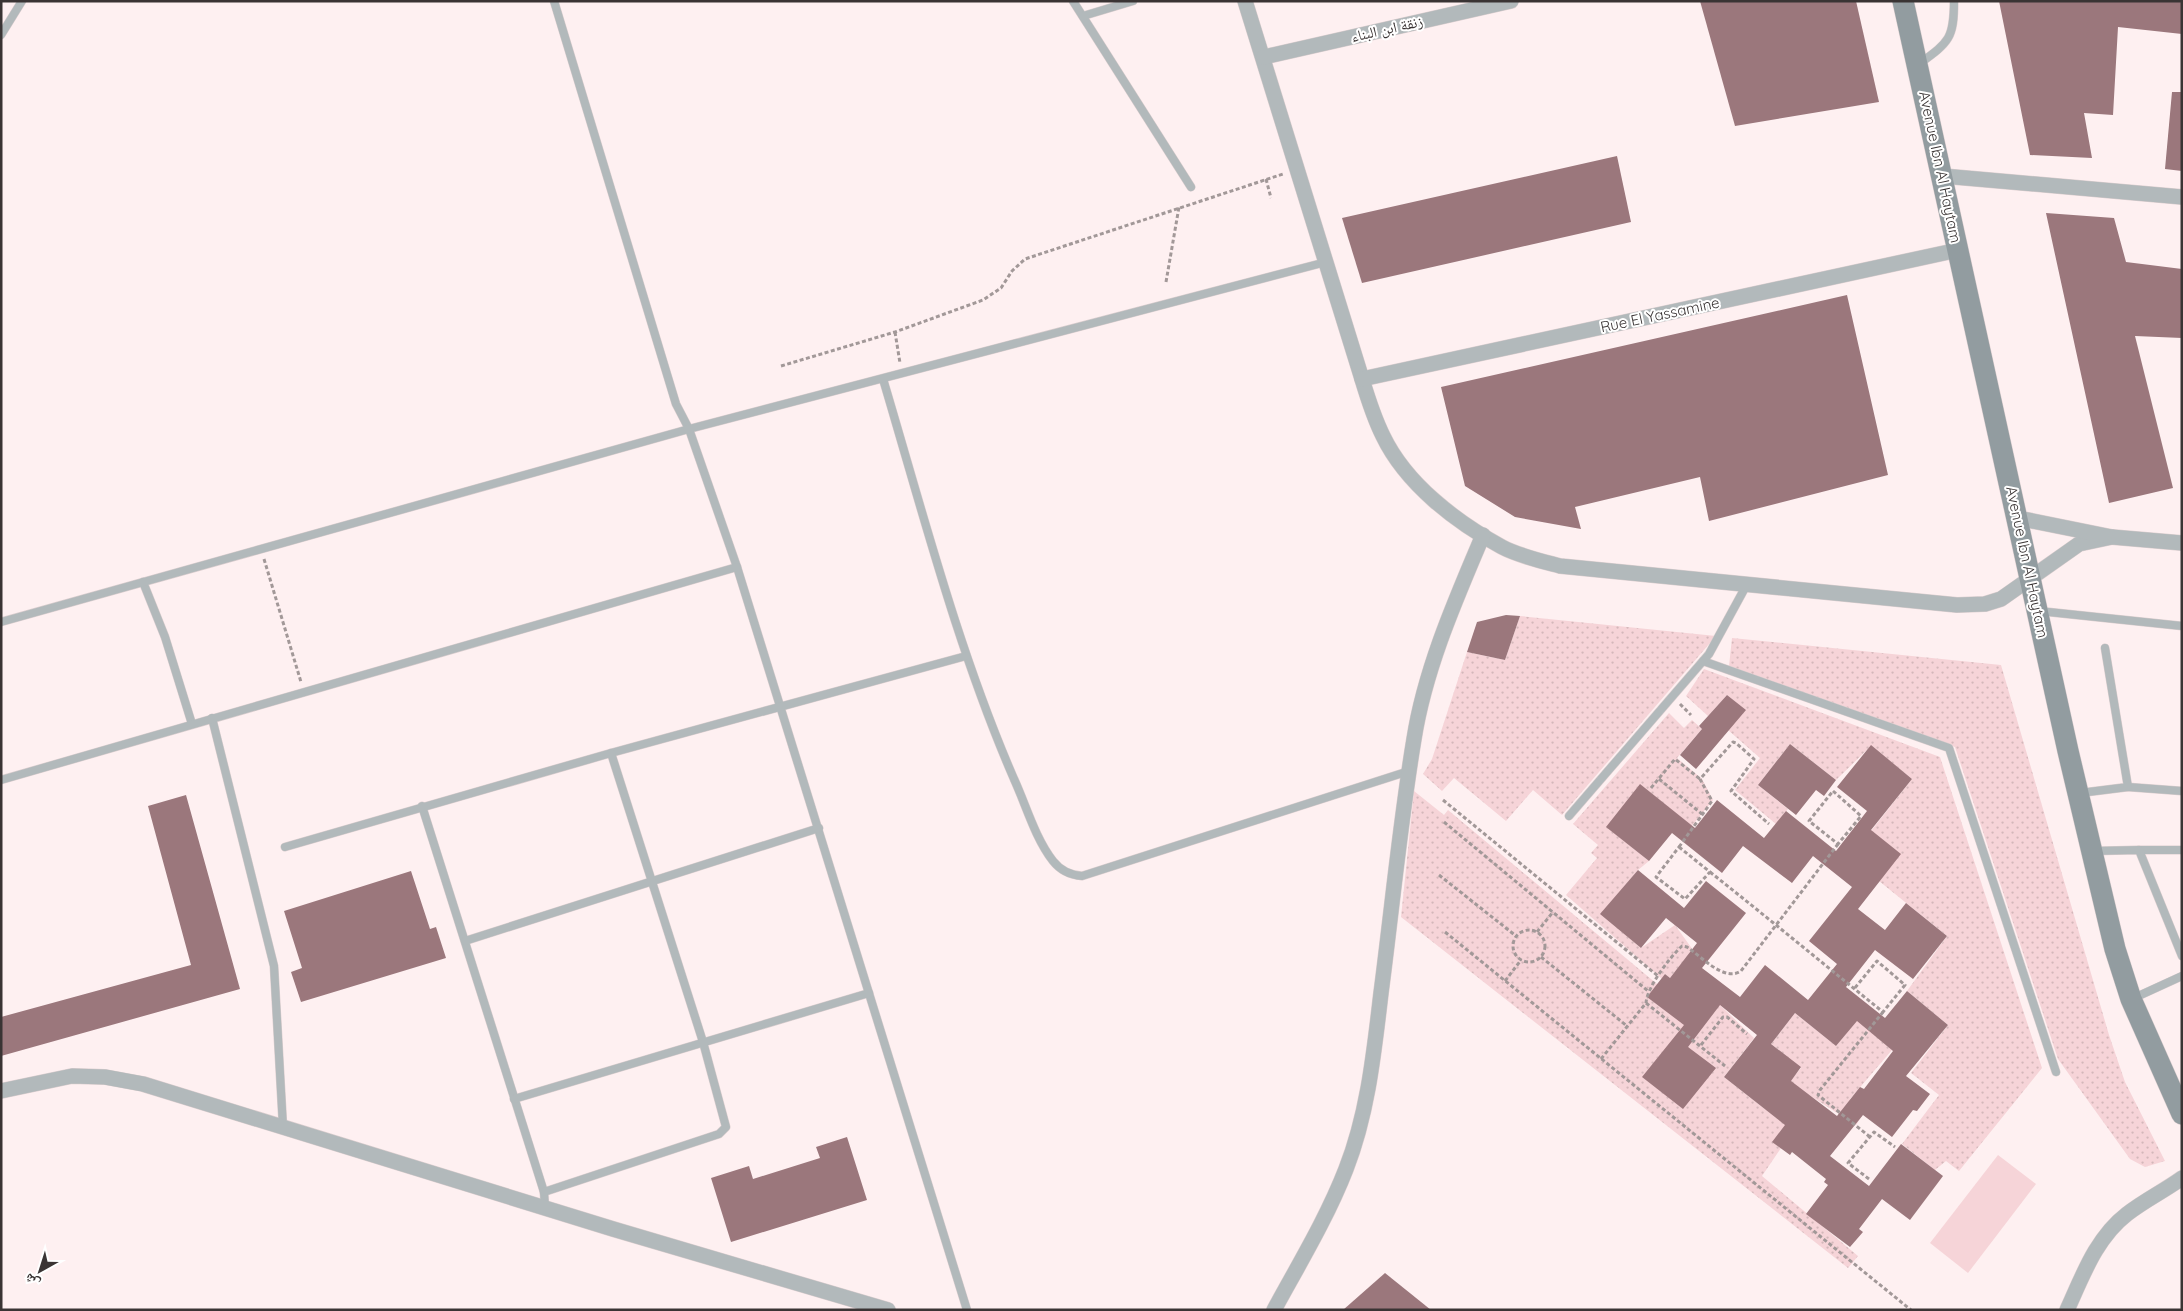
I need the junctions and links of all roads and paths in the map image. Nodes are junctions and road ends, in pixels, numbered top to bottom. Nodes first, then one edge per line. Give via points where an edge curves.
1 (22, 1) edge
2 (554, 1) edge
3 (1073, 1) edge
4 (1133, 1) edge
5 (1245, 1) edge
6 (1511, 1) edge
7 (1903, 1) edge
8 (1954, 1) edge
9 (1083, 16) junction
10 (1, 35) edge
11 (1264, 57) junction
12 (1918, 65) junction
13 (1297, 169) junction
14 (1943, 176) junction
15 (1266, 179) junction
16 (1191, 187) dead end
17 (2182, 197) edge
18 (1271, 198) dead end
19 (1180, 207) junction
20 (1958, 250) junction
21 (1326, 262) junction
22 (1166, 282) dead end
23 (895, 332) junction
24 (781, 366) dead end
25 (901, 374) junction
26 (883, 379) junction
27 (1362, 379) junction
28 (689, 429) junction
29 (2018, 518) junction
30 (1483, 535) junction
31 (2112, 537) junction
32 (2182, 543) edge
33 (260, 548) junction
34 (738, 567) junction
35 (2031, 578) junction
36 (143, 582) junction
37 (1746, 586) junction
38 (2037, 611) junction
39 (1, 622) edge
40 (2182, 626) edge
41 (2105, 648) dead end
42 (966, 656) junction
43 (1703, 661) junction
44 (304, 692) junction
45 (781, 705) junction
46 (212, 718) junction
47 (192, 724) junction
48 (611, 753) junction
49 (1409, 771) junction
50 (1659, 779) junction
51 (1700, 779) junction
52 (1, 780) edge
53 (2128, 787) junction
54 (1651, 788) dead end
55 (2182, 791) edge
56 (2078, 794) junction
57 (1443, 800) dead end
58 (422, 806) junction
59 (1702, 814) junction
60 (1569, 816) dead end
61 (1444, 822) dead end
62 (1769, 824) dead end
63 (819, 828) junction
64 (1838, 844) junction
65 (285, 847) dead end
66 (1679, 847) junction
67 (2139, 850) junction
68 (2182, 850) edge
69 (2091, 852) junction
70 (1710, 872) junction
71 (1439, 875) dead end
72 (652, 881) junction
73 (1553, 912) junction
74 (1777, 926) junction
75 (1445, 932) dead end
76 (1537, 932) junction
77 (1516, 936) junction
78 (465, 941) junction
79 (2182, 956) edge
80 (1541, 957) junction
81 (1521, 960) junction
82 (1658, 976) junction
83 (2182, 976) edge
84 (1505, 981) junction
85 (1854, 989) junction
86 (1648, 991) junction
87 (869, 993) junction
88 (2131, 999) junction
89 (1646, 1003) junction
90 (1883, 1012) junction
91 (1627, 1026) junction
92 (1747, 1034) dead end
93 (703, 1042) junction
94 (1701, 1046) junction
95 (1601, 1059) junction
96 (1725, 1066) dead end
97 (2056, 1072) dead end
98 (1, 1091) edge
99 (514, 1099) junction
100 (2182, 1114) edge
101 (283, 1127) junction
102 (1870, 1137) junction
103 (1894, 1147) dead end
104 (2182, 1178) edge
105 (1869, 1179) dead end
106 (544, 1192) junction
107 (545, 1208) junction
108 (888, 1310) edge
109 (967, 1310) edge
110 (1274, 1310) edge
111 (1911, 1310) edge
112 (2067, 1310) edge

1 - 10 lane
2 - 28 lane via 676,404
3 - 9 lane
4 - 9 lane
5 - 11 street
6 - 11 street, زنقة ابن البناء
7 - 12 street, Avenue Ibn Al Haytam
8 - 12 lane via 1953,32 1942,48
9 - 16 lane
11 - 13 street
12 - 14 street, Avenue Ibn Al Haytam
13 - 15 path
13 - 21 street
14 - 17 street
14 - 20 street, Avenue Ibn Al Haytam
15 - 18 path
15 - 19 path
19 - 22 path
19 - 23 path via 1025,259 990,297
20 - 27 street, Rue El Yassamine
20 - 29 street, Avenue Ibn Al Haytam
21 - 25 lane
21 - 27 street
23 - 24 path
23 - 25 path
25 - 26 lane
26 - 28 lane
26 - 42 lane
27 - 30 street via 1384,438 1402,465 1426,492
28 - 33 lane
28 - 34 lane
29 - 31 street
29 - 35 street, Avenue Ibn Al Haytam
30 - 37 street via 1503,548 1560,566
30 - 49 street via 1447,624 1421,702
31 - 32 street
31 - 35 street via 2080,544
33 - 36 lane
33 - 44 path
34 - 44 lane
34 - 45 lane
35 - 37 street via 2001,598 1985,604 1957,605
35 - 38 street, Avenue Ibn Al Haytam
36 - 39 lane
36 - 47 lane via 165,637
37 - 43 lane
38 - 40 lane
38 - 56 street, Avenue Ibn Al Haytam
41 - 53 lane
42 - 45 lane
42 - 49 lane via 993,730 1046,851 1063,870 1074,875 1082,876
43 - 60 lane
43 - 97 lane via 1949,748
44 - 46 lane
45 - 48 lane
45 - 63 lane
46 - 47 lane
46 - 101 lane via 274,966
47 - 52 lane
48 - 58 lane
48 - 72 lane
49 - 110 street via 1364,1108 1346,1168 1321,1223
50 - 51 path via 1675,759
50 - 54 path
50 - 59 path
51 - 59 path via 1712,800
51 - 62 path via 1730,743 1736,742 1753,757 1754,762 1731,791
53 - 55 lane
53 - 56 lane
56 - 69 street, Avenue Ibn Al Haytam
57 - 82 path
58 - 65 lane
58 - 78 lane
59 - 66 path
61 - 73 path
63 - 72 lane
63 - 87 lane
64 - 64 path via 1809,819 1833,791 1861,816
64 - 74 path
66 - 70 path
66 - 70 path via 1656,874 1682,899 1688,898
67 - 68 lane
67 - 69 lane
67 - 79 lane
69 - 88 street, Avenue Ibn Al Haytam
70 - 74 path
71 - 77 path
72 - 78 lane
72 - 93 lane
73 - 76 path
73 - 86 path
74 - 82 path via 1736,974 1724,974 1682,946
74 - 85 path
75 - 84 path
76 - 77 path via 1525,930
76 - 80 path via 1545,942
77 - 81 path via 1514,952
78 - 99 lane
80 - 81 path via 1532,962
80 - 91 path
81 - 84 path
82 - 86 path
83 - 88 lane
84 - 95 path
85 - 90 path
85 - 90 path via 1876,961 1904,982 1904,987
86 - 89 path
87 - 93 lane
87 - 109 lane
88 - 100 street, Avenue Ibn Al Haytam
89 - 91 path
89 - 94 path
90 - 102 path via 1818,1096
91 - 95 path
92 - 94 path via 1723,1017
93 - 99 lane
93 - 106 lane via 726,1124 722,1132
94 - 96 path
95 - 111 path
98 - 101 street via 72,1076 105,1077 152,1086
99 - 106 lane
101 - 107 street
102 - 103 path via 1875,1132
102 - 105 path via 1848,1162
104 - 112 street via 2138,1206 2108,1231 2095,1250
106 - 107 lane
107 - 108 street

